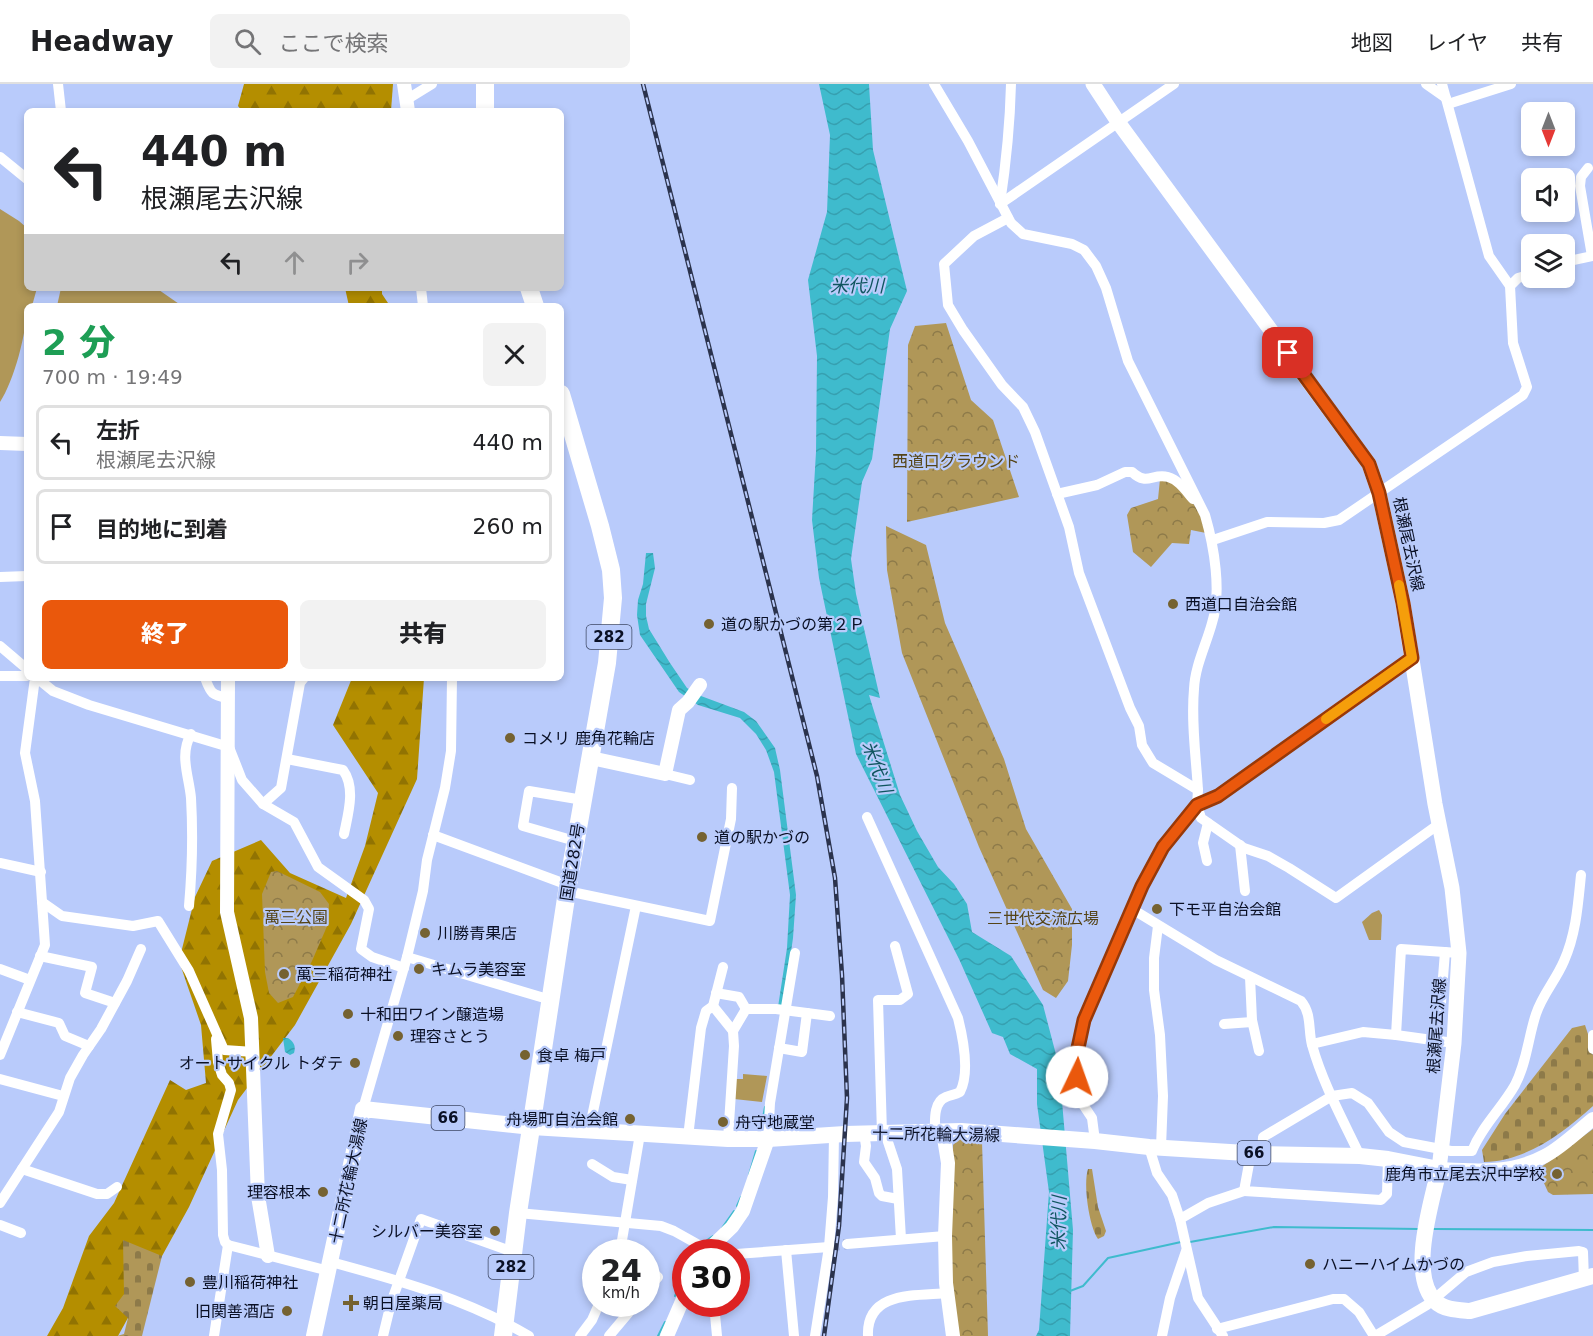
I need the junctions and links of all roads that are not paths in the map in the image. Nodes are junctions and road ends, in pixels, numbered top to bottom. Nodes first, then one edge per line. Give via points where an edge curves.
1 (58, 84) edge
2 (404, 84) edge
3 (432, 84) edge
4 (484, 84) edge
5 (934, 84) edge
6 (1011, 84) edge
7 (1093, 84) edge
8 (1174, 84) edge
9 (1426, 84) edge
10 (1442, 84) edge
11 (1511, 84) edge
12 (1447, 101) junction
13 (407, 106) edge
14 (61, 108) edge
15 (485, 108) edge
16 (1118, 122) junction
17 (0, 157) edge
18 (1588, 168) dead end
19 (24, 177) edge
20 (1000, 204) junction
21 (1008, 218) junction
22 (1592, 256) edge
23 (1575, 260) edge
24 (1521, 277) edge
25 (1510, 286) junction
26 (564, 405) edge
27 (0, 442) edge
28 (24, 444) edge
29 (1379, 493) junction
30 (1057, 494) junction
31 (1202, 508) junction
32 (1213, 540) junction
33 (0, 576) edge
34 (24, 576) edge
35 (0, 646) edge
36 (1412, 658) junction
37 (24, 666) edge
38 (0, 676) edge
39 (24, 676) edge
40 (36, 681) edge
41 (40, 681) edge
42 (206, 681) edge
43 (228, 681) edge
44 (302, 681) edge
45 (452, 681) edge
46 (699, 688) dead end
47 (228, 698) junction
48 (191, 734) junction
49 (229, 747) junction
50 (591, 758) junction
51 (287, 759) junction
52 (665, 774) junction
53 (690, 780) dead end
54 (732, 788) dead end
55 (1198, 790) junction
56 (583, 800) junction
57 (263, 804) junction
58 (1197, 805) junction
59 (867, 817) dead end
60 (1208, 823) junction
61 (1439, 824) junction
62 (344, 834) dead end
63 (433, 835) junction
64 (575, 841) junction
65 (1240, 845) junction
66 (1207, 861) dead end
67 (0, 863) edge
68 (40, 872) junction
69 (1581, 875) dead end
70 (567, 888) junction
71 (1245, 891) dead end
72 (42, 902) junction
73 (189, 906) dead end
74 (636, 906) junction
75 (1132, 909) junction
76 (1158, 926) junction
77 (895, 946) dead end
78 (141, 949) dead end
79 (1452, 952) junction
80 (795, 953) dead end
81 (40, 956) junction
82 (406, 962) junction
83 (723, 967) dead end
84 (0, 969) edge
85 (1250, 977) junction
86 (30, 980) junction
87 (717, 993) junction
88 (551, 1000) junction
89 (115, 1003) junction
90 (713, 1006) junction
91 (746, 1009) junction
92 (781, 1010) junction
93 (17, 1012) junction
94 (807, 1013) junction
95 (830, 1016) dead end
96 (1252, 1022) junction
97 (1224, 1024) dead end
98 (216, 1030) junction
99 (733, 1031) junction
100 (1396, 1035) junction
101 (1593, 1035) edge
102 (1438, 1041) junction
103 (1454, 1043) junction
104 (1312, 1044) junction
105 (89, 1047) junction
106 (779, 1048) junction
107 (1593, 1049) edge
108 (1259, 1051) dead end
109 (254, 1052) junction
110 (0, 1055) edge
111 (0, 1078) edge
112 (1332, 1095) junction
113 (63, 1096) junction
114 (363, 1109) junction
115 (1593, 1119) edge
116 (532, 1127) junction
117 (589, 1131) junction
118 (939, 1132) junction
119 (864, 1133) junction
120 (884, 1133) junction
121 (640, 1134) junction
122 (834, 1134) junction
123 (688, 1137) junction
124 (728, 1138) junction
125 (768, 1139) junction
126 (1095, 1141) junction
127 (1155, 1147) junction
128 (1443, 1149) junction
129 (1472, 1151) junction
130 (1257, 1153) junction
131 (1360, 1156) junction
132 (1388, 1159) junction
133 (592, 1164) dead end
134 (22, 1169) junction
135 (1439, 1169) junction
136 (1467, 1171) junction
137 (632, 1180) junction
138 (117, 1187) dead end
139 (1244, 1191) junction
140 (898, 1199) junction
141 (0, 1203) edge
142 (518, 1213) junction
143 (1180, 1219) junction
144 (626, 1224) junction
145 (0, 1225) edge
146 (21, 1233) dead end
147 (945, 1236) junction
148 (624, 1239) edge
149 (688, 1239) edge
150 (720, 1239) edge
151 (901, 1239) junction
152 (847, 1244) tunnel mouth
153 (228, 1245) junction
154 (829, 1247) junction
155 (786, 1250) junction
156 (1186, 1251) junction
157 (513, 1252) junction
158 (750, 1253) edge
159 (268, 1256) junction
160 (330, 1267) junction
161 (1588, 1278) edge
162 (399, 1280) junction
163 (948, 1293) junction
164 (1434, 1300) junction
165 (593, 1317) edge
166 (625, 1317) edge
167 (675, 1317) edge
168 (715, 1317) edge
169 (504, 1329) edge
170 (1220, 1332) edge
171 (214, 1336) edge
172 (314, 1336) edge
173 (383, 1336) edge
174 (529, 1336) edge
175 (580, 1336) edge
176 (609, 1336) edge
177 (667, 1336) edge
178 (717, 1336) edge
179 (794, 1336) edge
180 (815, 1336) edge
181 (868, 1336) edge
182 (953, 1336) edge
183 (1162, 1336) edge
184 (1375, 1336) edge

1 - 14 street
2 - 13 street
3 - 13 street
4 - 15 highway
5 - 20 street
6 - 20 street
7 - 16 main road, 根瀬尾去沢線
8 - 16 street
9 - 12 street
10 - 12 street
11 - 12 street
12 - 25 street via 1489,256
16 - 20 street
16 - 29 main road, 根瀬尾去沢線 via 1363,455
17 - 19 street
18 - 22 street via 1580,186
20 - 21 street
21 - 30 street via 974,236 944,264 948,304 1002,385 1023,407
21 - 31 street via 1023,234 1060,240 1084,250 1096,266 1128,361
22 - 23 street
24 - 25 street
25 - 29 street via 1513,344 1527,387 1523,395
26 - 50 highway, 国道282号 / 282 via 611,570 607,663
27 - 28 street
29 - 32 street via 1339,520 1267,522
29 - 36 main road, 根瀬尾去沢線
30 - 31 street via 1132,472 1146,480 1166,476 1174,480
30 - 55 street via 1079,573 1140,726 1142,746 1152,763
31 - 32 street
32 - 55 street via 1213,622 1194,688
33 - 34 street
35 - 37 street
36 - 58 street via 1218,796
36 - 61 main road, 根瀬尾去沢線
38 - 39 street
40 - 68 street via 25,753 35,801
41 - 48 street via 53,691 90,705
42 - 47 street via 215,696
43 - 47 street
44 - 51 street
45 - 63 street via 451,751
46 - 52 street via 679,710
47 - 49 street
48 - 49 street
48 - 73 street via 185,753 191,798
49 - 57 street via 242,780
49 - 109 street via 227,912 251,1018
50 - 52 street
50 - 56 highway, 国道282号 / 282
51 - 57 street via 281,788
51 - 62 street via 343,770 349,778 350,806
52 - 53 street
54 - 74 street via 731,819 710,921
55 - 58 street
56 - 64 highway, 国道282号 / 282
56 - 64 street via 529,791 523,826
57 - 82 street via 294,822 318,867 364,900 369,909 361,949 372,957
58 - 60 street via 1201,819
58 - 75 street via 1163,847
59 - 118 street via 958,1018 964,1042 964,1085 960,1092 938,1102 935,1114
60 - 65 street
60 - 66 street via 1203,843
61 - 65 street via 1336,898 1289,867
61 - 79 main road, 根瀬尾去沢線 via 1452,888
63 - 70 street
63 - 82 street
64 - 70 highway, 国道282号 / 282
65 - 71 street
67 - 68 street
68 - 72 street
69 - 129 street via 1577,919 1563,963 1536,1014 1521,1072 1478,1135
70 - 74 street
70 - 88 highway, 国道282号 / 282
72 - 81 street via 45,945
72 - 98 street via 62,916 133,926 158,921 189,971
74 - 117 street
75 - 76 street
75 - 126 street via 1084,1020 1078,1048 1076,1094 1092,1118
76 - 85 street
76 - 127 street via 1154,990 1163,1096
77 - 120 street via 909,994 900,1000 878,1000
78 - 89 street
79 - 100 street via 1401,949
79 - 102 street
79 - 103 main road, 根瀬尾去沢線
80 - 92 street
81 - 86 street
81 - 89 street via 92,967 85,993
82 - 88 street
82 - 114 street
83 - 87 street
84 - 86 street
85 - 96 street
85 - 104 street via 1301,1002 1307,1009
86 - 93 street
87 - 90 street
87 - 91 street via 739,997
88 - 116 highway, 国道282号 / 282
89 - 105 street
90 - 99 street
90 - 123 street via 706,1011 701,1028
91 - 92 street
91 - 99 street
92 - 94 street
92 - 106 street
93 - 105 street via 59,1023 65,1036
93 - 110 street
94 - 95 street
94 - 106 street via 802,1052
96 - 97 street
96 - 108 street
98 - 109 street via 224,1050
98 - 153 street via 218,1062 231,1090 218,1134 223,1235
99 - 124 street
100 - 102 street
100 - 104 street via 1363,1032
101 - 107 street
102 - 103 street
103 - 128 main road, 根瀬尾去沢線
104 - 112 street
105 - 113 street
106 - 125 street
109 - 159 street via 258,1196
111 - 113 street
112 - 128 street via 1352,1093 1368,1103 1389,1132 1404,1142
112 - 130 street via 1263,1137
112 - 131 street
113 - 134 street via 59,1112
114 - 116 main road, 十二所花輪大湯線 / 66
114 - 160 main road, 十二所花輪大湯線
115 - 136 street via 1535,1161 1491,1172
116 - 117 main road, 十二所花輪大湯線 / 66
116 - 142 highway, 国道282号 / 282
117 - 121 main road, 十二所花輪大湯線 / 66
118 - 120 main road, 十二所花輪大湯線 / 66
118 - 126 main road, 十二所花輪大湯線 / 66
118 - 147 street via 948,1163
119 - 120 main road, 十二所花輪大湯線 / 66
119 - 122 main road, 十二所花輪大湯線 / 66
119 - 140 street via 864,1162 879,1193
120 - 140 street via 897,1169
121 - 123 main road, 十二所花輪大湯線 / 66
121 - 137 street
122 - 125 main road, 十二所花輪大湯線 / 66
122 - 154 street
123 - 124 main road, 十二所花輪大湯線 / 66
124 - 125 main road, 十二所花輪大湯線 / 66
125 - 150 street via 743,1210
126 - 127 main road, 十二所花輪大湯線 / 66
127 - 130 main road, 十二所花輪大湯線 / 66
127 - 143 street via 1157,1173 1172,1195
128 - 129 street
128 - 135 main road, 根瀬尾去沢線
129 - 136 street
130 - 131 main road, 十二所花輪大湯線 / 66
130 - 139 street
131 - 132 main road, 十二所花輪大湯線 / 66
132 - 135 main road, 十二所花輪大湯線 / 66
132 - 139 street via 1387,1194 1381,1200
133 - 137 street via 613,1177
134 - 138 street via 97,1194 107,1194
134 - 141 street
135 - 136 street
135 - 164 main road via 1423,1251 1424,1281
137 - 144 street
139 - 143 street via 1208,1203
140 - 151 street
142 - 144 street
142 - 157 highway, 国道282号 / 282
143 - 156 street
144 - 148 street
144 - 149 street via 661,1226
145 - 146 street
147 - 151 street
147 - 163 street
151 - 152 street
153 - 159 street
153 - 171 street
154 - 155 street
154 - 180 street
155 - 158 street
155 - 179 street
156 - 170 street via 1197,1298
156 - 183 street
157 - 162 street via 421,1219
157 - 169 highway, 国道282号 / 282
159 - 160 street
160 - 162 street
160 - 172 main road, 十二所花輪大湯線
161 - 164 main road via 1470,1311 1455,1310
161 - 164 street via 1583,1252 1527,1256 1466,1272
162 - 169 street
162 - 173 street
163 - 181 street via 881,1303 872,1313
163 - 182 street
164 - 184 street
165 - 175 street
166 - 176 street
167 - 177 street
168 - 178 street
169 - 174 street
170 - 184 street via 1344,1299 1359,1312

